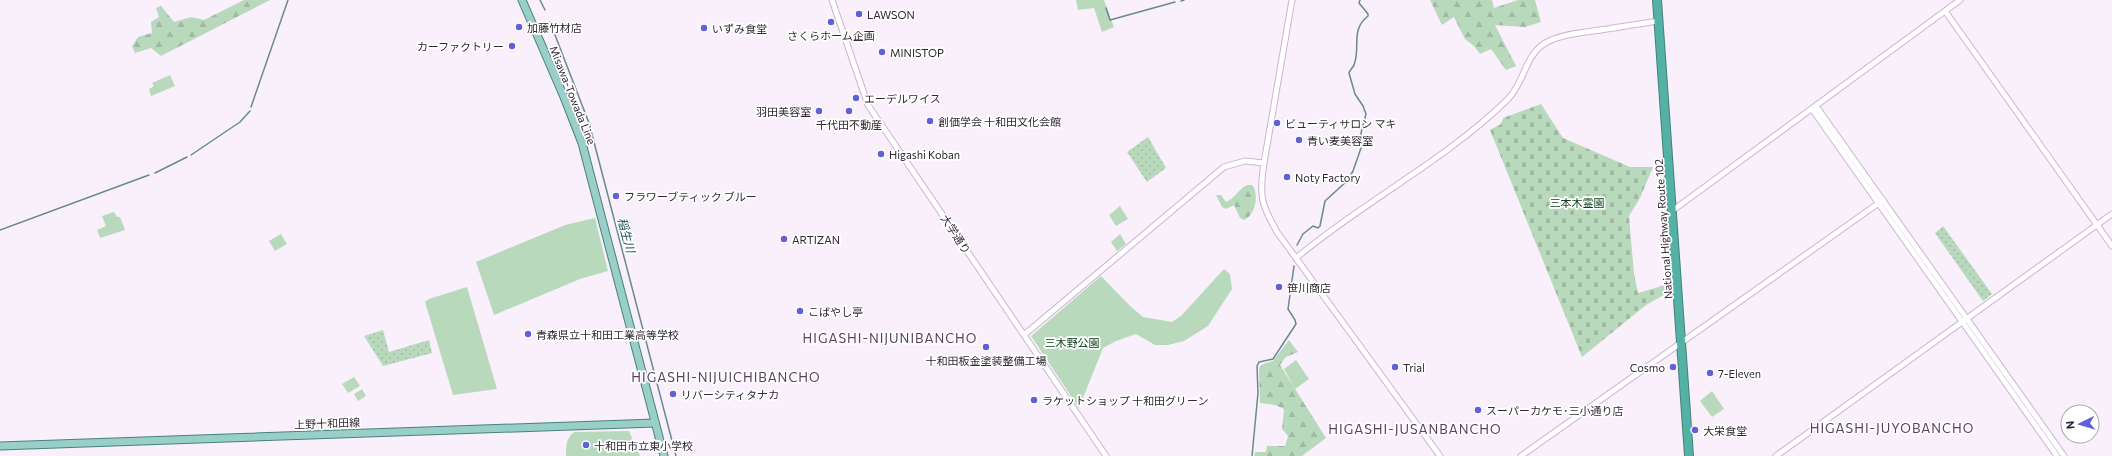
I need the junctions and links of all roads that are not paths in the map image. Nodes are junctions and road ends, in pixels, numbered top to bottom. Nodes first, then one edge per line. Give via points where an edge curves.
1 (522, 0) edge
2 (832, 0) edge
3 (1292, 0) edge
4 (1658, 0) edge
5 (1960, 0) edge
6 (1945, 11) junction
7 (1659, 21) junction
8 (1814, 107) junction
9 (1264, 163) junction
10 (1883, 200) junction
11 (1878, 204) junction
12 (1672, 211) junction
13 (2112, 214) edge
14 (2097, 225) junction
15 (2112, 246) edge
16 (1296, 258) junction
17 (1965, 321) junction
18 (1024, 335) junction
19 (1682, 342) junction
20 (655, 423) junction
21 (0, 446) edge
22 (664, 456) edge
23 (1106, 456) edge
24 (1440, 456) edge
25 (1521, 456) edge
26 (1689, 456) edge
27 (1776, 456) edge
28 (2057, 456) edge
29 (2064, 456) edge

1 - 20 main road, Misawa-Towada Line via 582,143
2 - 18 street, 大学通り via 868,105
3 - 9 street
4 - 7 highway, National Highway Route 102
5 - 6 street
6 - 8 street
6 - 14 street
7 - 12 highway, National Highway Route 102
7 - 16 street via 1568,35 1548,41 1530,59 1512,95 1481,125 1322,236
8 - 10 street
8 - 11 street
8 - 12 street
9 - 16 street via 1262,202 1277,232
9 - 18 street via 1245,161 1224,167
10 - 11 street
10 - 17 street
11 - 17 street
11 - 19 street
12 - 19 highway, National Highway Route 102
13 - 14 street
14 - 15 street
14 - 17 street
16 - 24 street
17 - 27 street
17 - 28 street
17 - 29 street
18 - 23 street, 大学通り
19 - 25 street
19 - 26 highway, National Highway Route 102
20 - 21 main road, 上野十和田線
20 - 22 main road, Misawa-Towada Line

